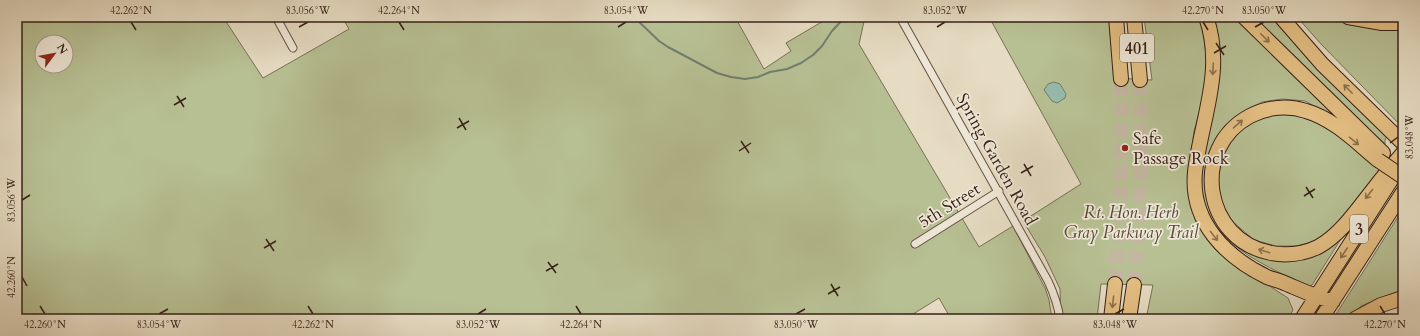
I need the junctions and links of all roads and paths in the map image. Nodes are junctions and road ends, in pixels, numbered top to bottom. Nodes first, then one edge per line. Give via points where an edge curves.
1 (276, 17) edge
2 (900, 17) edge
3 (1116, 17) edge
4 (1134, 17) edge
5 (1206, 17) edge
6 (1244, 17) edge
7 (1281, 17) edge
8 (1348, 17) edge
9 (1403, 23) edge
10 (293, 48) dead end
11 (1122, 79) tunnel mouth
12 (1140, 80) tunnel mouth
13 (1400, 139) edge
14 (1403, 153) edge
15 (1380, 157) junction
16 (1403, 161) edge
17 (1403, 176) edge
18 (999, 191) junction
19 (1403, 192) edge
20 (915, 244) dead end
21 (1269, 278) junction
22 (1115, 284) tunnel mouth
23 (1134, 285) tunnel mouth
24 (1316, 297) junction
25 (1403, 298) edge
26 (1332, 301) junction
27 (1060, 319) edge
28 (1111, 319) edge
29 (1129, 319) edge
30 (1301, 319) edge
31 (1321, 319) edge
32 (1355, 319) edge

1 - 10 street
2 - 18 street, Spring Garden Road
3 - 11 highway, 401
4 - 12 highway, 401
5 -> 21 highway via 1214,56 1211,90 1195,173 1198,206 1210,232 1222,246
6 -> 15 highway
13 -> 7 highway via 1322,64
8 - 9 highway via 1382,23
14 -> 15 highway via 1342,228 1318,247 1300,253 1285,255 1266,252 1244,241 1224,221 1213,196 1211,176 1221,144 1242,120 1264,110 1284,107 1306,111 1331,123
15 - 17 highway, bridge
16 -> 24 highway, 3
18 - 20 street, 5th Street
18 - 27 street, Spring Garden Road via 1048,281
19 - 26 highway, 3
21 - 24 highway
21 - 30 highway via 1297,298 1301,308
22 -> 28 highway
23 - 29 highway
24 - 26 highway
24 - 30 highway, 3
25 - 32 highway via 1381,305
26 - 31 highway, 3

